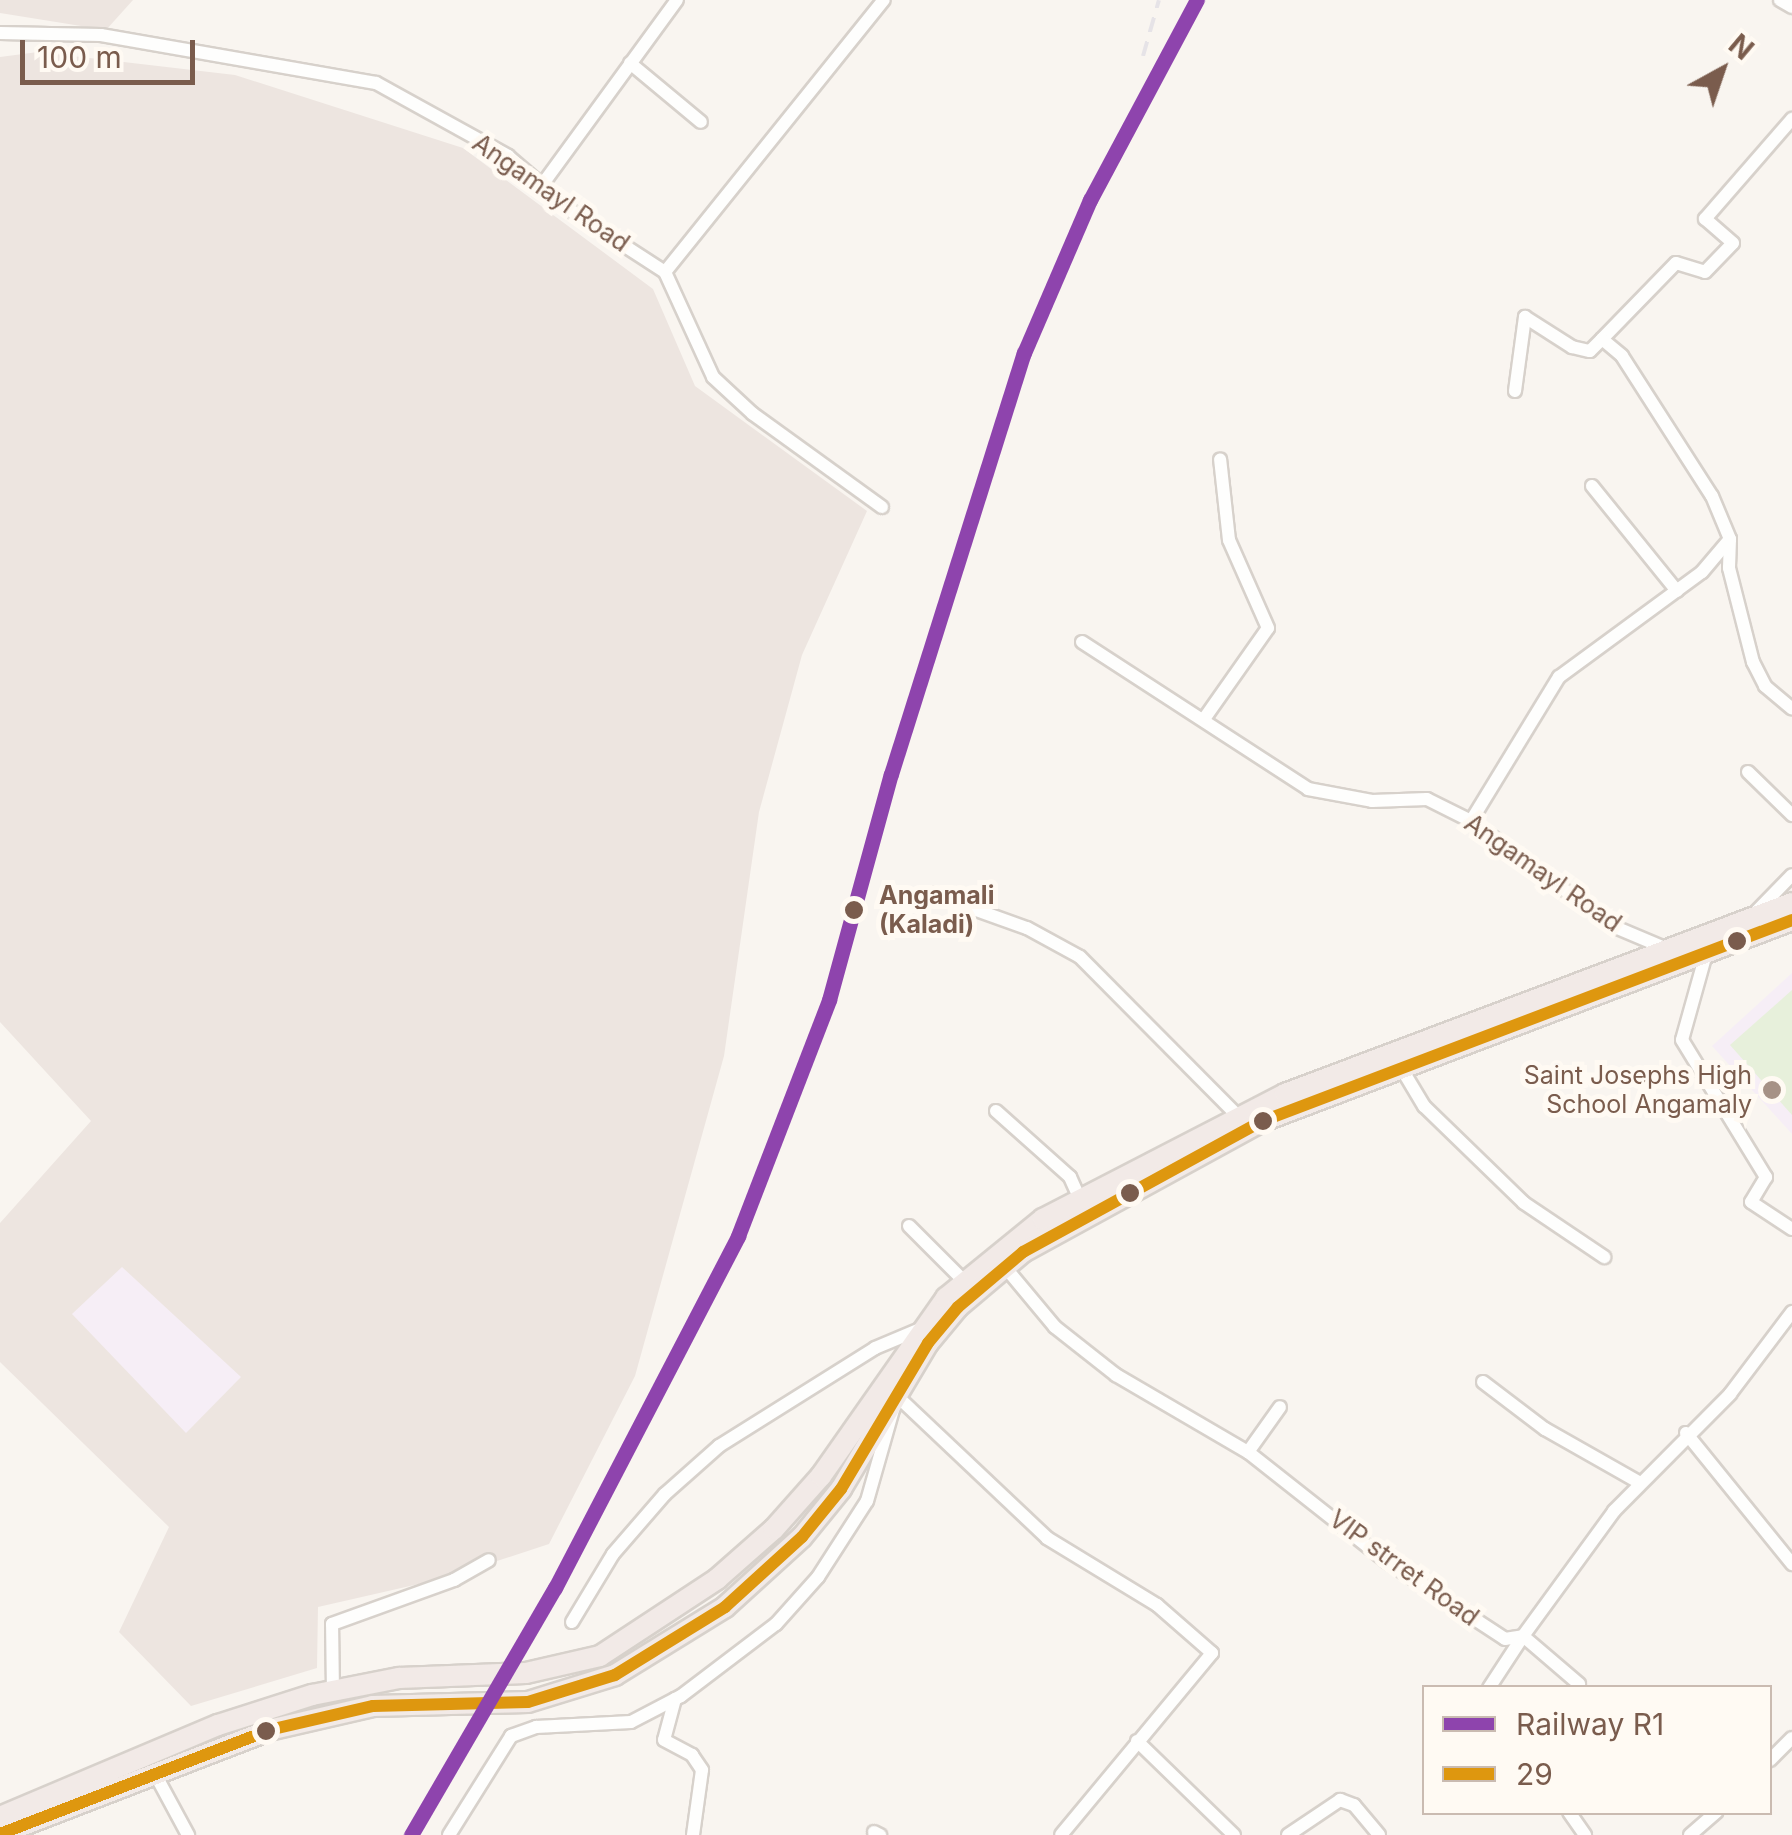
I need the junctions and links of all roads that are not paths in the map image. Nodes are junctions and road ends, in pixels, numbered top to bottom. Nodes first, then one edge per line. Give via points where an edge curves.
1 (677, 0) edge
2 (884, 0) edge
3 (1780, 0) edge
4 (1792, 8) edge
5 (0, 33) edge
6 (630, 63) junction
7 (1792, 118) edge
8 (702, 122) dead end
9 (542, 185) junction
10 (665, 272) junction
11 (1602, 339) junction
12 (1515, 391) dead end
13 (1220, 460) dead end
14 (1592, 486) dead end
15 (882, 506) dead end
16 (1730, 539) junction
17 (1678, 591) junction
18 (1082, 642) dead end
19 (1792, 709) edge
20 (1204, 720) junction
21 (1748, 772) dead end
22 (1792, 814) edge
23 (1472, 821) junction
24 (1792, 875) edge
25 (929, 893) dead end
26 (1792, 903) edge
27 (1748, 920) junction
28 (1792, 920) edge
29 (1706, 954) junction
30 (1677, 957) junction
31 (1400, 1066) junction
32 (996, 1110) dead end
33 (1238, 1114) junction
34 (1084, 1206) junction
35 (909, 1226) dead end
36 (1792, 1229) edge
37 (1604, 1257) dead end
38 (1005, 1267) junction
39 (963, 1280) junction
40 (1792, 1312) edge
41 (918, 1330) junction
42 (1484, 1382) dead end
43 (897, 1396) junction
44 (1280, 1407) dead end
45 (1686, 1433) junction
46 (1248, 1452) junction
47 (1640, 1483) junction
48 (489, 1560) dead end
49 (1792, 1564) edge
50 (572, 1622) dead end
51 (1523, 1636) junction
52 (375, 1682) junction
53 (1579, 1684) dead end
54 (1491, 1685) edge
55 (333, 1692) junction
56 (675, 1700) junction
57 (374, 1706) junction
58 (1792, 1738) edge
59 (1138, 1740) junction
60 (1772, 1758) edge
61 (154, 1772) junction
62 (1713, 1815) edge
63 (0, 1817) edge
64 (0, 1834) edge
65 (188, 1835) edge
66 (449, 1835) edge
67 (693, 1835) edge
68 (1061, 1835) edge
69 (1234, 1835) edge
70 (1288, 1835) edge
71 (1380, 1835) edge
72 (1690, 1835) edge

1 - 6 street
2 - 10 street
3 - 4 street
5 - 9 street, Angamayl Road via 101,36 376,82 508,156
6 - 8 street
6 - 9 street
7 - 11 street via 1705,220 1733,244 1705,272 1676,263
9 - 10 street, Angamayl Road
10 - 15 street, Angamayl Road via 714,377 753,414
11 - 12 street via 1590,351 1572,348 1525,318
11 - 16 street via 1650,398 1684,462 1712,496
13 - 20 street via 1229,540 1268,628
14 - 17 street
16 - 17 street
16 - 19 street via 1729,568 1753,662 1765,686
17 - 23 street via 1559,677
18 - 20 street, Angamayl Road
20 - 23 street, Angamayl Road via 1326,797 1428,798
21 - 22 street
23 - 30 street, Angamayl Road via 1615,927
24 - 27 street
25 - 33 street via 1027,928 1080,957
26 - 27 highway
27 - 30 highway
28 - 29 highway
29 - 30 highway
29 - 36 street via 1682,1040 1766,1177 1751,1202
30 - 31 highway
30 - 33 highway
31 - 34 highway via 1260,1122
31 - 37 street via 1424,1106 1524,1203
32 - 34 street via 1070,1177
33 - 34 highway
34 - 38 highway
34 - 39 highway
35 - 39 street
38 - 43 highway via 951,1316
38 - 46 street, VIP strret Road via 1054,1326 1116,1375
39 - 41 highway
40 - 45 street via 1730,1394
41 - 50 street via 876,1348 719,1446 613,1554
41 - 52 highway via 822,1476 717,1578 600,1656 526,1673
42 - 47 street via 1545,1429
43 - 56 street via 874,1488 818,1577 776,1624
43 - 57 highway via 842,1489 767,1572 649,1658 566,1695 501,1704
43 - 59 street via 1046,1538 1157,1605 1208,1647 1212,1660 1171,1696
44 - 46 street
45 - 47 street
45 - 49 street
46 - 51 street, VIP strret Road via 1472,1619 1504,1638
47 - 51 street
48 - 55 street via 454,1580 332,1624
51 - 53 street
51 - 54 street
52 - 55 highway
52 - 57 highway
55 - 63 highway via 233,1720
56 - 66 street via 631,1722 536,1728 511,1736
56 - 67 street via 664,1740 692,1755 702,1770
57 - 61 highway via 246,1736
58 - 60 street
59 - 68 street
59 - 69 street
61 - 64 highway
61 - 65 street
62 - 72 street
70 - 71 street via 1340,1800 1354,1805

